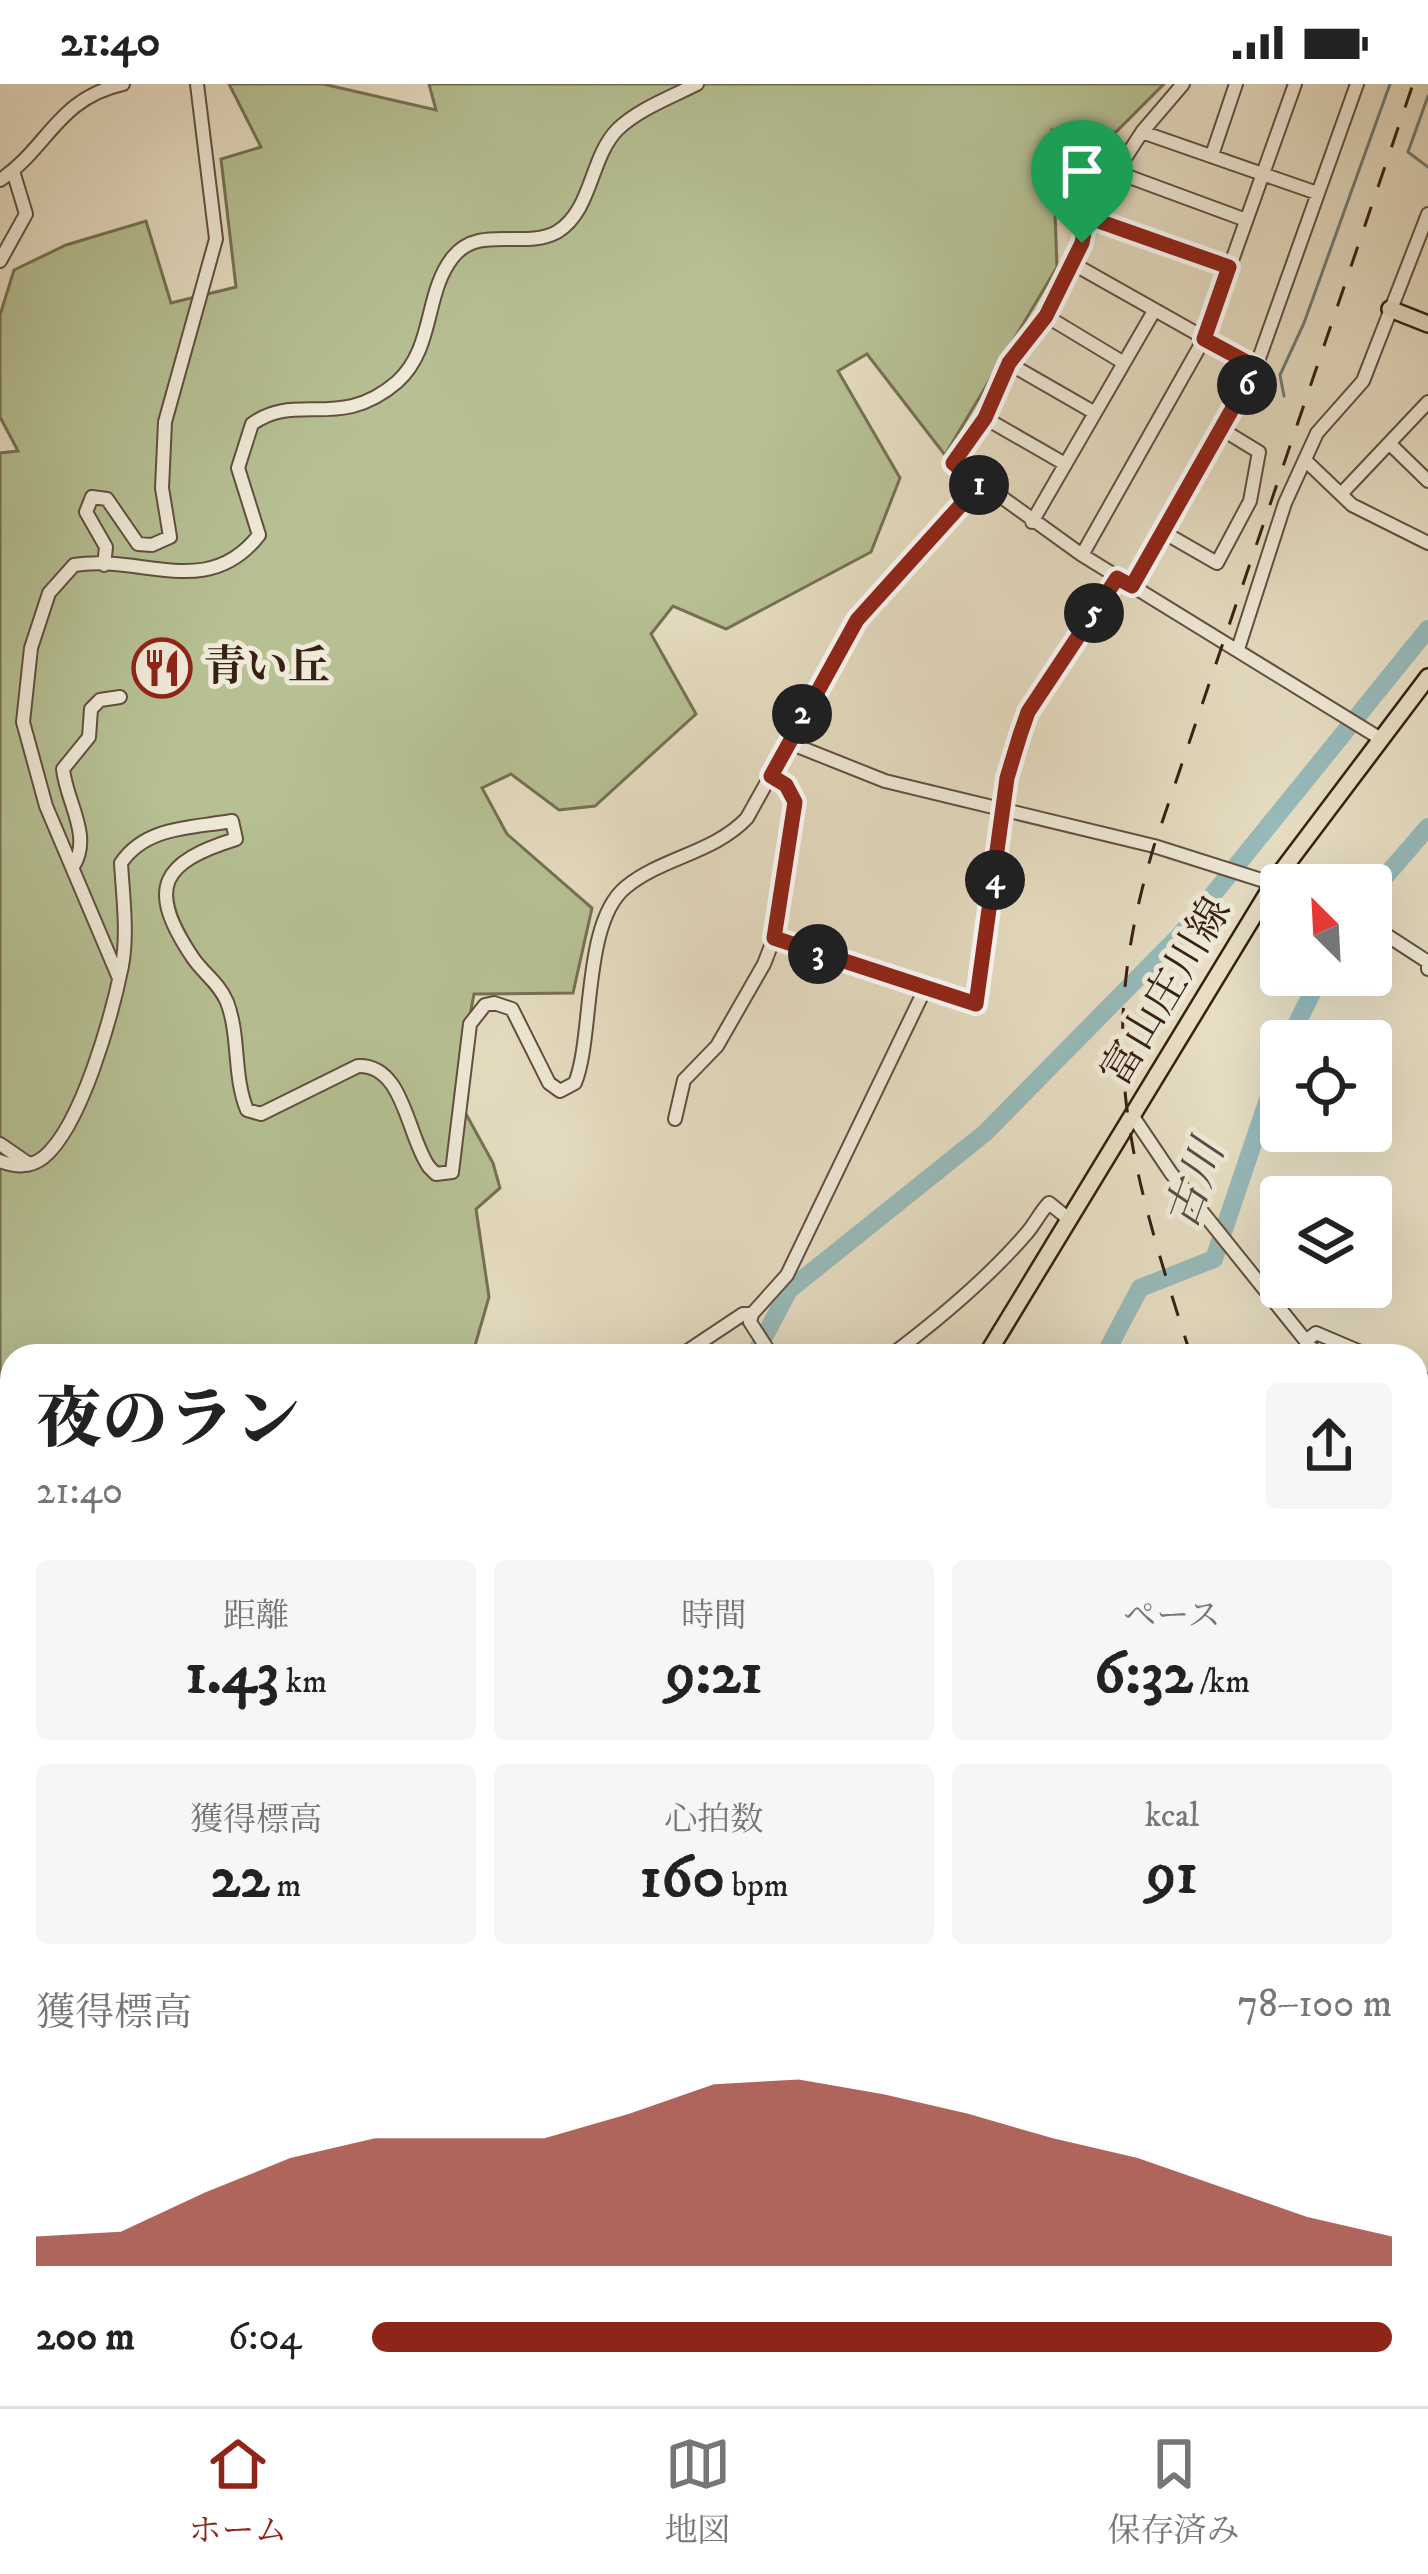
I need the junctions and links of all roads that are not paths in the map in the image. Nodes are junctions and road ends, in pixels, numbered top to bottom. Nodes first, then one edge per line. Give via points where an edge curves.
1 (123, 84) edge
2 (197, 84) edge
3 (697, 84) edge
4 (1183, 84) edge
5 (1236, 84) edge
6 (1295, 84) edge
7 (1357, 84) edge
8 (1142, 132) junction
9 (1212, 155) junction
10 (13, 171) junction
11 (1116, 172) junction
12 (1263, 174) junction
13 (0, 180) edge
14 (1318, 193) junction
15 (1428, 214) edge
16 (1087, 217) junction
17 (1246, 220) junction
18 (0, 260) edge
19 (1070, 262) junction
20 (1229, 267) junction
21 (1390, 309) junction
22 (1154, 311) junction
23 (1046, 316) junction
24 (1428, 324) edge
25 (1204, 339) junction
26 (1009, 363) junction
27 (1124, 363) junction
28 (1256, 367) junction
29 (1428, 402) edge
30 (1095, 413) junction
31 (985, 418) junction
32 (1222, 430) junction
33 (1390, 444) junction
34 (1305, 460) junction
35 (1065, 464) junction
36 (1428, 481) edge
37 (979, 485) junction
38 (1340, 494) junction
39 (1032, 522) junction
40 (1163, 532) junction
41 (1428, 543) edge
42 (1082, 555) junction
43 (104, 565) junction
44 (1117, 578) junction
45 (1132, 586) junction
46 (1238, 649) junction
47 (1428, 677) edge
48 (119, 697) dead end
49 (1373, 735) junction
50 (787, 742) junction
51 (771, 776) junction
52 (1004, 808) junction
53 (1287, 864) edge
54 (74, 865) junction
55 (1260, 877) edge
56 (1260, 907) edge
57 (774, 938) junction
58 (1392, 939) edge
59 (1428, 969) edge
60 (118, 977) junction
61 (925, 989) junction
62 (1134, 1118) junction
63 (675, 1119) dead end
64 (2, 1150) edge
65 (1070, 1220) junction
66 (752, 1314) junction
67 (1306, 1341) junction
68 (698, 1344) edge
69 (764, 1344) edge
70 (906, 1344) edge
71 (993, 1344) edge
72 (1308, 1344) edge
73 (1342, 1344) edge

1 - 10 street via 61,113
2 - 43 street via 216,239 165,422 170,537 138,544 107,499 92,497 86,512 106,547
3 - 43 street via 616,131 558,231 474,242 455,254 427,336 398,381 346,411 281,410 252,424 238,467 259,535 234,561 200,573
4 - 8 street
5 - 9 street
6 - 12 street
7 - 14 street
8 - 9 street
8 - 11 street
9 - 12 street
10 - 13 street
10 - 18 street via 26,214
11 - 16 street
11 - 17 street
12 - 14 street
12 - 17 street
14 - 28 street
15 - 21 street
16 - 19 street
16 - 20 street
17 - 20 street
19 - 22 street
19 - 23 street
20 - 25 street
21 - 24 main road
21 - 34 street via 1363,381 1317,433
22 - 25 street
22 - 27 street
23 - 26 street
23 - 27 street
25 - 28 street
25 - 42 street
26 - 30 street
26 - 31 street
27 - 30 street
28 - 32 street
29 - 33 street
30 - 35 street
31 - 35 street
31 - 37 street via 953,463
32 - 40 street
32 - 40 street via 1259,452 1250,501 1217,563
33 - 36 street
33 - 38 street
34 - 38 street
34 - 46 street
35 - 39 street
37 - 39 street
37 - 50 street via 857,620
38 - 41 street
39 - 42 street
40 - 45 street
42 - 44 street
43 - 54 street via 74,565 62,574 23,685 23,722 46,806
44 - 45 street
44 - 52 street via 1028,712
45 - 46 street
46 - 49 street
47 - 49 main road, 富山庄川線
48 - 54 street via 91,710 89,737 63,770 80,832
49 - 53 main road, 富山庄川線
50 - 51 street
50 - 52 street via 885,781
51 - 57 street via 795,802
51 - 60 street via 737,829 617,896 585,995 575,1082 560,1091 549,1084 512,1009 494,1003 476,1013 456,1166 445,1176 422,1158 389,1078 370,1065 261,1114 247,1110 229,1008 192,956 167,894 184,858 236,838 232,821 156,834 129,852 122,863
52 - 55 street
52 - 61 street via 976,1004
54 - 60 street
56 - 62 main road, 富山庄川線
57 - 61 street
57 - 63 street via 717,1046 684,1080
58 - 59 street
60 - 64 street via 106,1031 46,1155 30,1165
61 - 66 street via 787,1276
62 - 65 main road, 富山庄川線
62 - 67 street
65 - 70 street via 1049,1203 946,1315
65 - 71 main road, 富山庄川線
66 - 68 street
66 - 69 street
67 - 72 street
67 - 73 street via 1316,1333

